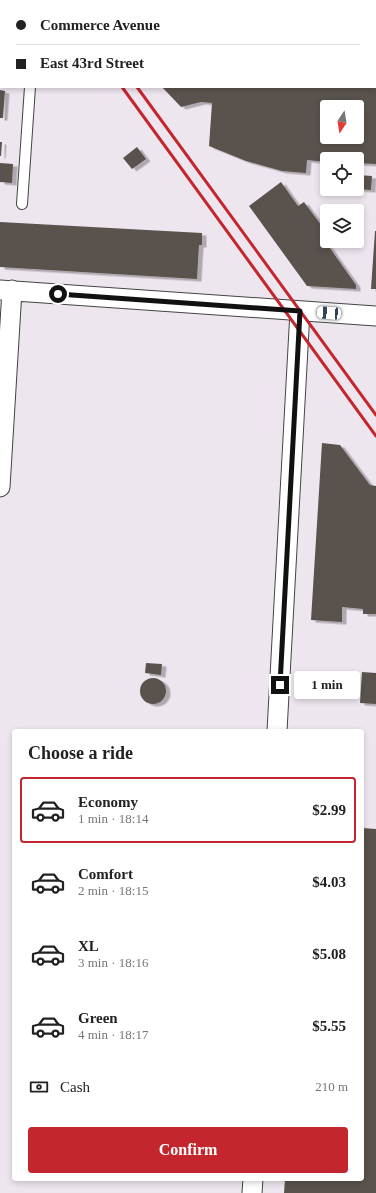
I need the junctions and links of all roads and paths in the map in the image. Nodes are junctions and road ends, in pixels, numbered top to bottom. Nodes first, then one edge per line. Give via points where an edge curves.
1 (30, 88) edge
2 (22, 204) dead end
3 (6, 290) edge
4 (300, 311) junction
5 (376, 316) edge
6 (0, 488) edge
7 (277, 729) edge
8 (253, 1181) edge
9 (252, 1193) edge

1 - 2 lane
3 - 4 street
3 - 6 street
4 - 5 street
4 - 7 street
8 - 9 street

